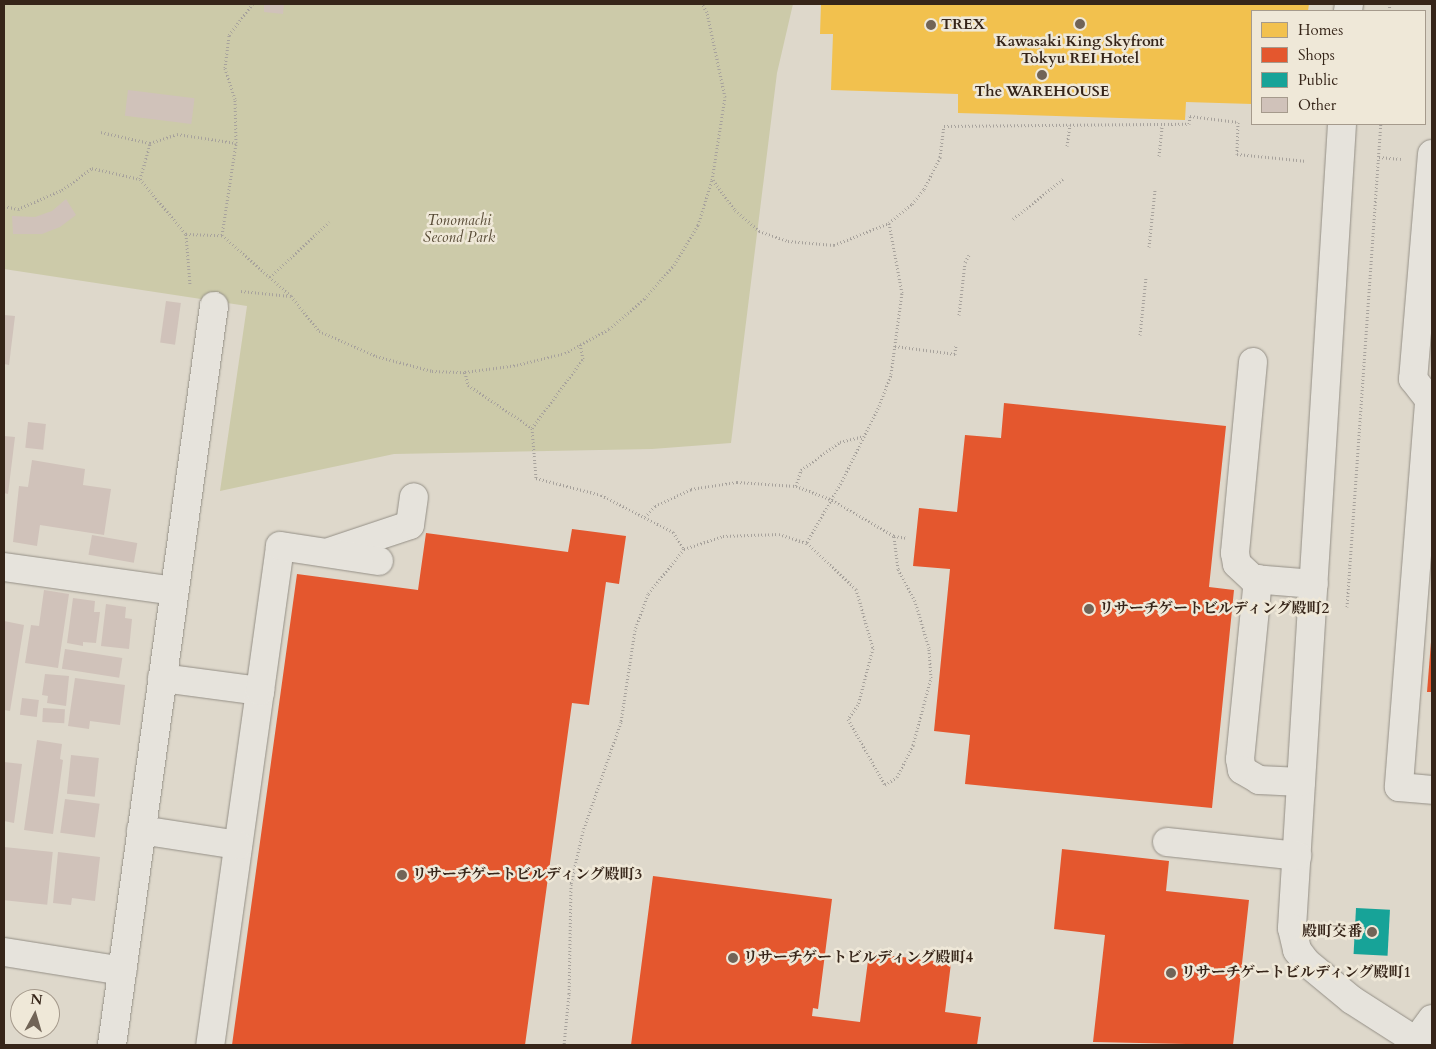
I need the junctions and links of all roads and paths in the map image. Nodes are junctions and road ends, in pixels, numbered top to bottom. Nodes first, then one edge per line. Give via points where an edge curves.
1 (252, 4) edge
2 (702, 4) edge
3 (1162, 124) junction
4 (1070, 125) junction
5 (1342, 125) edge
6 (1381, 125) edge
7 (101, 132) dead end
8 (150, 143) junction
9 (236, 143) junction
10 (1067, 146) dead end
11 (1432, 154) edge
12 (1159, 156) dead end
13 (1316, 162) dead end
14 (140, 179) junction
15 (1063, 179) dead end
16 (712, 180) junction
17 (1155, 190) dead end
18 (4, 206) edge
19 (1013, 219) dead end
20 (329, 222) dead end
21 (889, 223) junction
22 (222, 235) junction
23 (1149, 247) dead end
24 (969, 255) dead end
25 (270, 277) junction
26 (1146, 277) dead end
27 (214, 306) dead end
28 (959, 315) dead end
29 (1140, 335) dead end
30 (580, 344) junction
31 (895, 346) junction
32 (956, 346) dead end
33 (1253, 362) dead end
34 (465, 372) junction
35 (1431, 403) edge
36 (532, 428) junction
37 (864, 436) junction
38 (796, 486) junction
39 (414, 497) dead end
40 (832, 500) junction
41 (645, 517) junction
42 (894, 536) junction
43 (908, 538) dead end
44 (807, 542) junction
45 (684, 549) junction
46 (326, 553) junction
47 (379, 561) dead end
48 (4, 567) edge
49 (1258, 579) junction
50 (1314, 584) junction
51 (174, 591) junction
52 (1347, 610) dead end
53 (162, 678) junction
54 (260, 690) junction
55 (1302, 782) junction
56 (1432, 790) edge
57 (141, 830) junction
58 (1167, 842) dead end
59 (238, 845) junction
60 (1297, 856) junction
61 (4, 952) edge
62 (122, 971) junction
63 (1432, 1019) edge
64 (1415, 1043) edge
65 (112, 1045) edge
66 (210, 1045) edge
67 (564, 1045) edge

1 - 9 path via 229,35 225,68 235,99
2 - 16 path via 707,12 725,96
3 - 4 path
3 - 12 path
3 - 13 path via 1190,124 1190,116 1238,122 1237,154
4 - 10 path
4 - 21 path via 944,126 940,157 924,189
5 - 50 street
6 - 52 path
7 - 8 path
8 - 9 path via 177,134
8 - 14 path
9 - 22 path
11 - 35 street via 1414,379
14 - 18 path via 92,168 62,190 18,209
14 - 22 path via 186,234
15 - 19 path
16 - 21 path via 735,210 759,231 788,241 834,245
16 - 30 path via 698,225 674,265 644,299 609,329
17 - 23 path
20 - 25 path
21 - 31 path via 902,293
22 - 25 path
24 - 28 path via 965,262
25 - 34 path via 291,296 319,331 376,356 432,371
26 - 29 path
27 - 51 street
30 - 34 path via 565,353 517,365
30 - 36 path via 583,359
31 - 32 path via 955,354
31 - 37 path via 891,374
33 - 49 street via 1235,553 1237,564 1244,573
34 - 36 path via 468,385
35 - 56 street via 1399,787
36 - 41 path via 536,478 601,495
37 - 38 path via 840,442 800,470
37 - 40 path
38 - 40 path
38 - 41 path via 737,482 691,489 655,506
39 - 46 street via 410,525
40 - 42 path
40 - 44 path
41 - 45 path via 673,532
42 - 43 path
42 - 44 path via 898,569 915,601 929,648 931,678 913,745 897,777 885,785 848,719 858,705 873,648 865,613 856,589
44 - 45 path via 779,534 724,536
45 - 67 path via 644,603 635,630 621,722 583,831 571,884 569,994
46 - 47 street
46 - 54 street via 280,546
48 - 51 street
49 - 50 street
49 - 55 street via 1240,759 1242,770 1259,780
50 - 55 street
51 - 53 street
53 - 54 street
53 - 57 street
54 - 59 street
55 - 60 street
57 - 59 street
57 - 62 street
58 - 60 street
59 - 66 street
60 - 64 street via 1292,928 1297,950 1306,962 1352,1000
61 - 62 street
62 - 65 street
63 - 64 street

